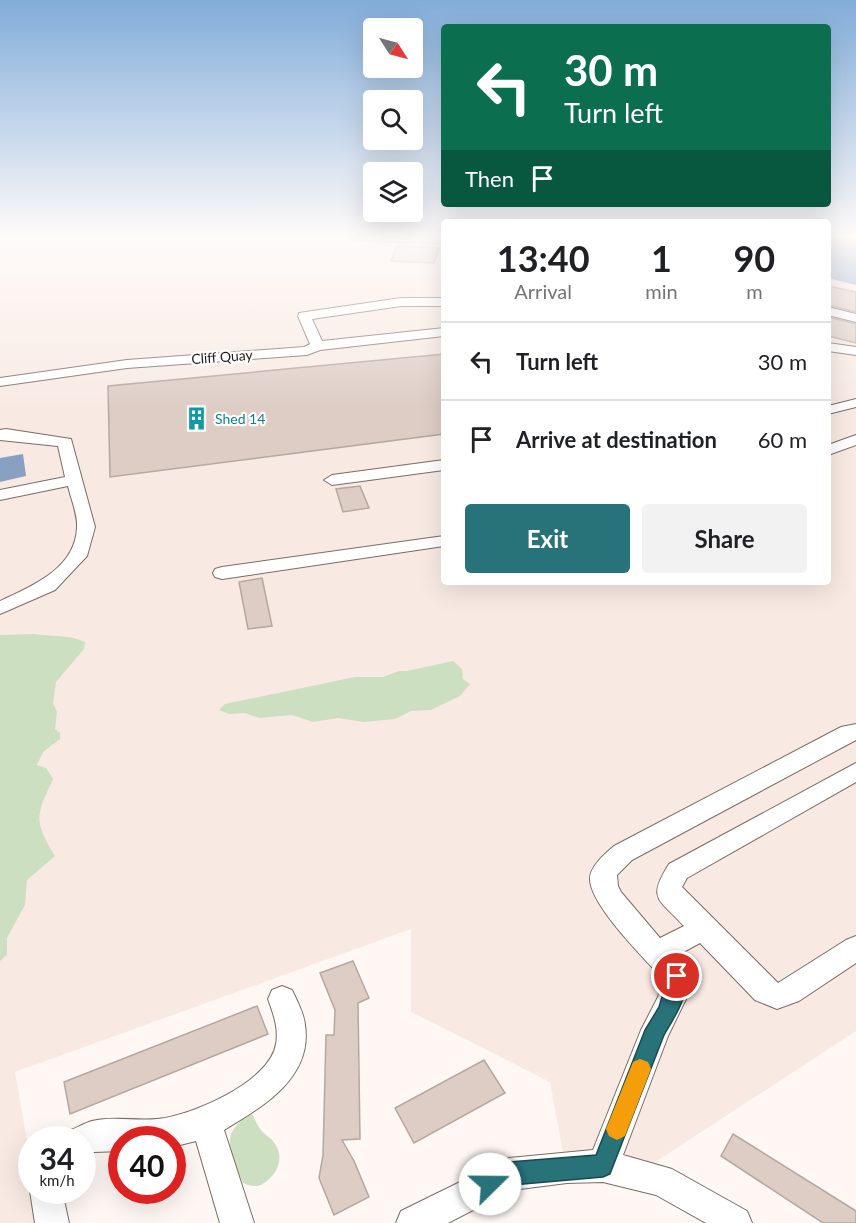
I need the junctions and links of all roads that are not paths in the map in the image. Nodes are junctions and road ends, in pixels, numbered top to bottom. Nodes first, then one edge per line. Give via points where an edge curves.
1 (441, 302) edge
2 (831, 312) edge
3 (856, 318) edge
4 (441, 332) edge
5 (317, 346) junction
6 (831, 347) edge
7 (856, 351) edge
8 (0, 382) edge
9 (856, 403) edge
10 (831, 409) edge
11 (0, 435) edge
12 (856, 440) edge
13 (831, 449) edge
14 (441, 465) edge
15 (75, 480) junction
16 (332, 480) dead end
17 (0, 495) edge
18 (441, 542) edge
19 (222, 573) dead end
20 (0, 608) edge
21 (856, 732) edge
22 (856, 771) edge
23 (704, 928) junction
24 (856, 948) edge
25 (658, 952) junction
26 (282, 999) dead end
27 (206, 1123) junction
28 (96, 1136) edge
29 (603, 1166) junction
30 (48, 1204) edge
31 (428, 1220) edge
32 (52, 1223) edge
33 (237, 1223) edge
34 (735, 1223) edge

1 - 5 street via 401,303 304,316
2 - 3 street
4 - 5 street, Cliff Quay
5 - 8 street, Cliff Quay via 307,351 127,364
6 - 7 street
9 - 10 street
11 - 15 street via 66,442
12 - 13 street
14 - 16 street
15 - 17 street
15 - 20 street via 86,527 78,556 48,586
18 - 19 street
21 - 25 street via 623,853 609,867 603,879 608,893
22 - 23 street via 678,871 669,893
23 - 24 street via 765,991 777,996
23 - 25 street
25 - 29 street via 677,976 676,987
26 - 27 street via 291,1026 291,1046 278,1073 263,1089
27 - 28 street via 158,1135
27 - 33 street
29 - 31 street via 509,1174
29 - 34 street via 661,1180
30 - 32 street

